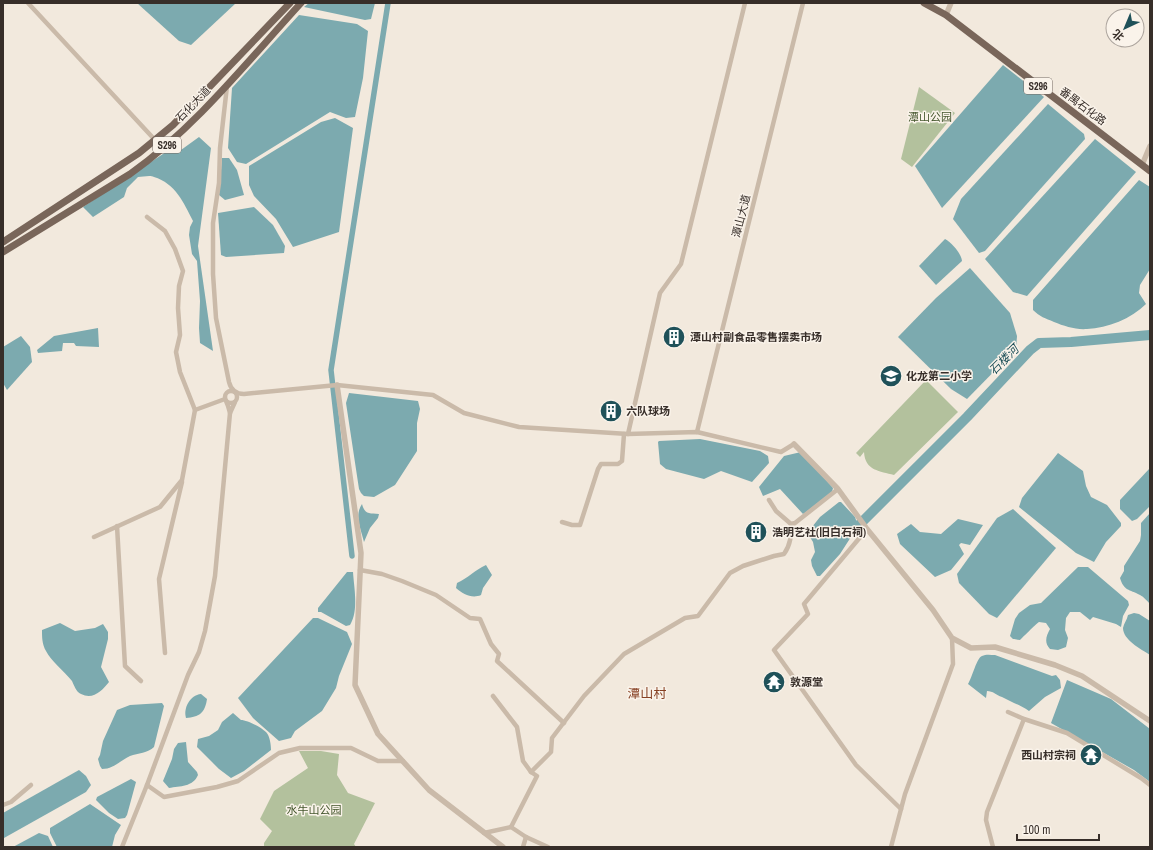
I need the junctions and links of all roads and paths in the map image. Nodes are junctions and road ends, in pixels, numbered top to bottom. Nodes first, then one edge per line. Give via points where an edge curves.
1 (28, 3) edge
2 (290, 3) edge
3 (301, 3) edge
4 (745, 3) edge
5 (803, 3) edge
6 (924, 3) edge
7 (951, 3) edge
8 (946, 15) junction
9 (227, 84) junction
10 (155, 140) junction
11 (1150, 146) edge
12 (1142, 165) junction
13 (1150, 171) edge
14 (147, 217) dead end
15 (3, 242) edge
16 (3, 252) edge
17 (229, 382) junction
18 (337, 386) junction
19 (235, 393) junction
20 (226, 394) junction
21 (244, 394) junction
22 (225, 400) junction
23 (236, 401) junction
24 (195, 410) junction
25 (230, 413) junction
26 (697, 432) junction
27 (626, 434) junction
28 (794, 444) joint
29 (182, 480) junction
30 (838, 489) junction
31 (770, 500) dead end
32 (562, 522) dead end
33 (791, 524) junction
34 (117, 526) junction
35 (866, 528) junction
36 (94, 537) dead end
37 (360, 570) junction
38 (952, 638) junction
39 (165, 653) dead end
40 (141, 681) dead end
41 (494, 696) dead end
42 (1008, 712) dead end
43 (1024, 720) junction
44 (1150, 721) edge
45 (564, 723) junction
46 (403, 761) junction
47 (531, 772) junction
48 (31, 784) dead end
49 (147, 785) junction
50 (1150, 785) edge
51 (3, 805) edge
52 (901, 809) junction
53 (511, 827) junction
54 (484, 833) junction
55 (526, 837) junction
56 (122, 847) edge
57 (503, 847) edge
58 (523, 847) edge
59 (548, 847) edge
60 (892, 847) edge
61 (993, 847) edge

1 - 10 street
2 - 10 main road, 石化大道 / S296 via 173,125
3 - 9 main road, 石化大道 / S296
4 - 27 street via 681,264 660,293
5 - 26 street, 潭山大道
6 - 8 main road, 番禺石化路 / S296
7 - 8 street
8 - 12 main road, 番禺石化路 / S296
9 - 16 main road, 石化大道 / S296 via 181,133 149,161
9 - 17 street via 213,223 212,274 216,318
10 - 15 main road, 石化大道 / S296
11 - 12 street
12 - 13 main road, 番禺石化路 / S296
14 - 24 street via 165,231 176,249 183,271 179,286 180,335 176,352 180,372
17 - 19 street
17 - 20 street
18 - 21 street
18 - 27 street via 433,395 464,413 519,427
18 - 37 street via 361,553
19 - 20 street via 229,391
19 - 21 street
19 - 23 street
20 - 22 street
21 - 23 street
22 - 23 street via 229,403
22 - 24 street
22 - 25 street
23 - 25 street
24 - 29 street
25 - 49 street via 215,576 205,631
26 - 27 street
26 - 28 street via 781,452
27 - 32 street via 622,461 618,464 601,464 598,469 580,525
28 - 30 street
29 - 34 street via 160,507
29 - 39 street via 159,579
30 - 33 street via 795,524
30 - 35 street
31 - 33 street via 776,511
33 - 45 street via 791,540 784,554 743,566 730,573 698,616 685,618 624,654 584,696
34 - 36 street
34 - 40 street via 125,666
35 - 38 street via 933,610
35 - 52 street via 804,604 808,614 774,650 856,765
37 - 45 street via 402,580 436,595 470,618 480,619 491,644 499,654 497,661
37 - 46 street via 355,685 378,734
38 - 44 street via 971,648 995,647 1082,676
38 - 52 street via 953,664
41 - 47 street via 517,727 523,761
42 - 43 street
43 - 50 street via 1067,733
43 - 61 street via 987,812 986,820
45 - 47 street via 552,738 551,752
46 - 49 street via 378,761 351,748 300,748 279,753 238,781 217,787 164,797
46 - 54 street via 429,790
47 - 53 street via 537,776
48 - 51 street via 11,802
49 - 56 street
52 - 60 street
53 - 54 street
53 - 55 street
54 - 57 street
55 - 58 street
55 - 59 street

